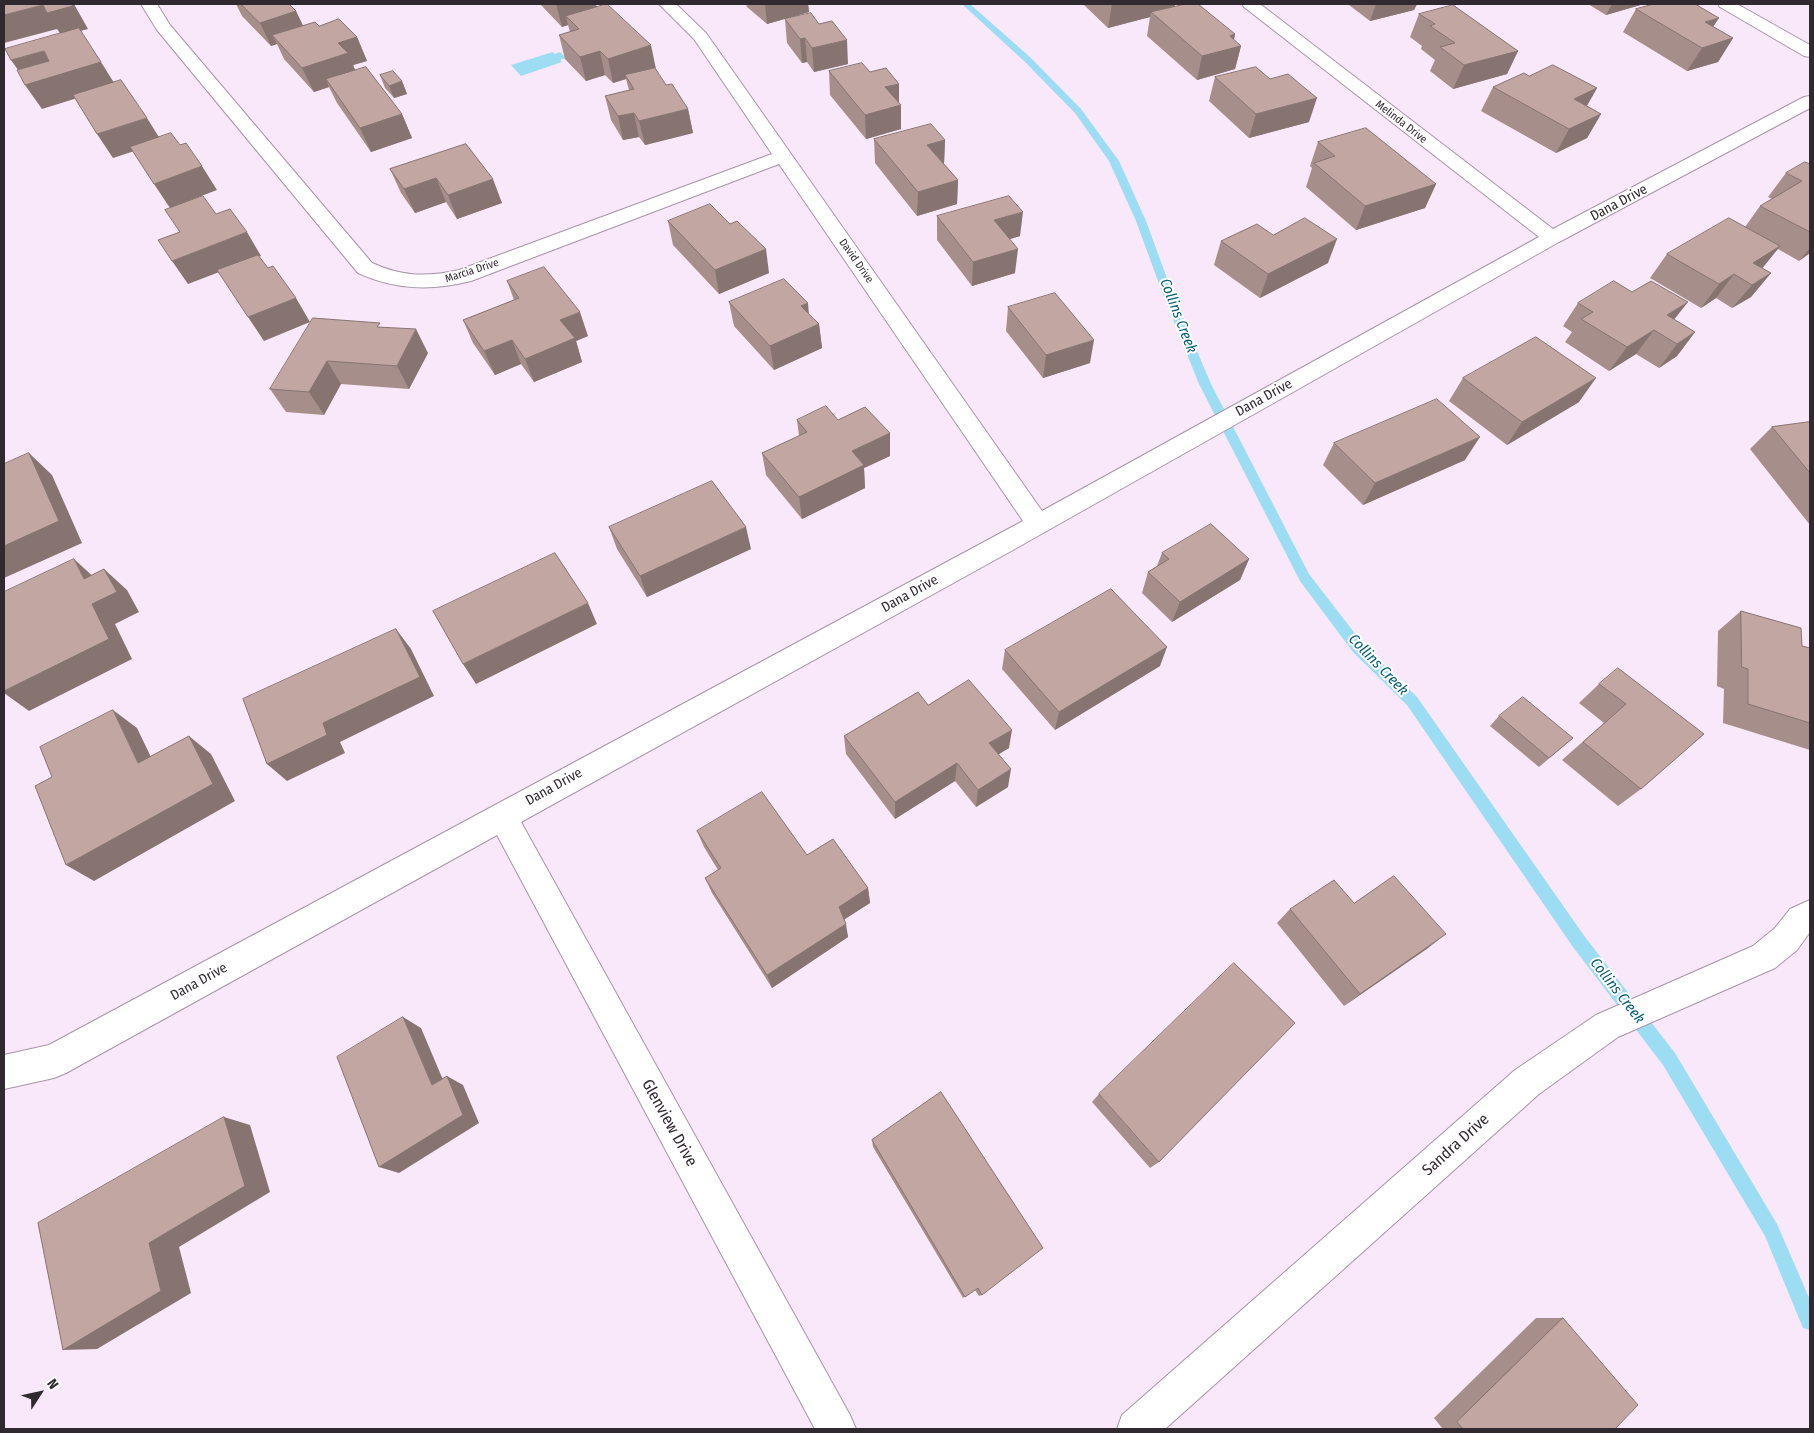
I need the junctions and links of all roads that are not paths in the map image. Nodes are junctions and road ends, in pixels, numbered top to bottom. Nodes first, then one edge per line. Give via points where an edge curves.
1 (149, 4) edge
2 (668, 4) edge
3 (1250, 4) edge
4 (1726, 4) edge
5 (1810, 52) edge
6 (1810, 101) edge
7 (784, 156) junction
8 (1552, 238) junction
9 (1038, 524) junction
10 (502, 816) junction
11 (1810, 915) edge
12 (4, 1072) edge
13 (836, 1429) edge
14 (1136, 1429) edge

1 - 7 street, Marcia Drive via 164,27 365,268 398,281 420,283 464,276
2 - 7 street, David Drive via 700,36
3 - 8 street, Melinda Drive
4 - 5 street
6 - 8 street, Dana Drive
7 - 9 street, David Drive
8 - 9 street, Dana Drive
9 - 10 street, Dana Drive
10 - 12 street, Dana Drive via 54,1061
10 - 13 street, Glenview Drive
11 - 14 street, Sandra Drive via 1801,919 1786,939 1764,957 1608,1026 1527,1082

